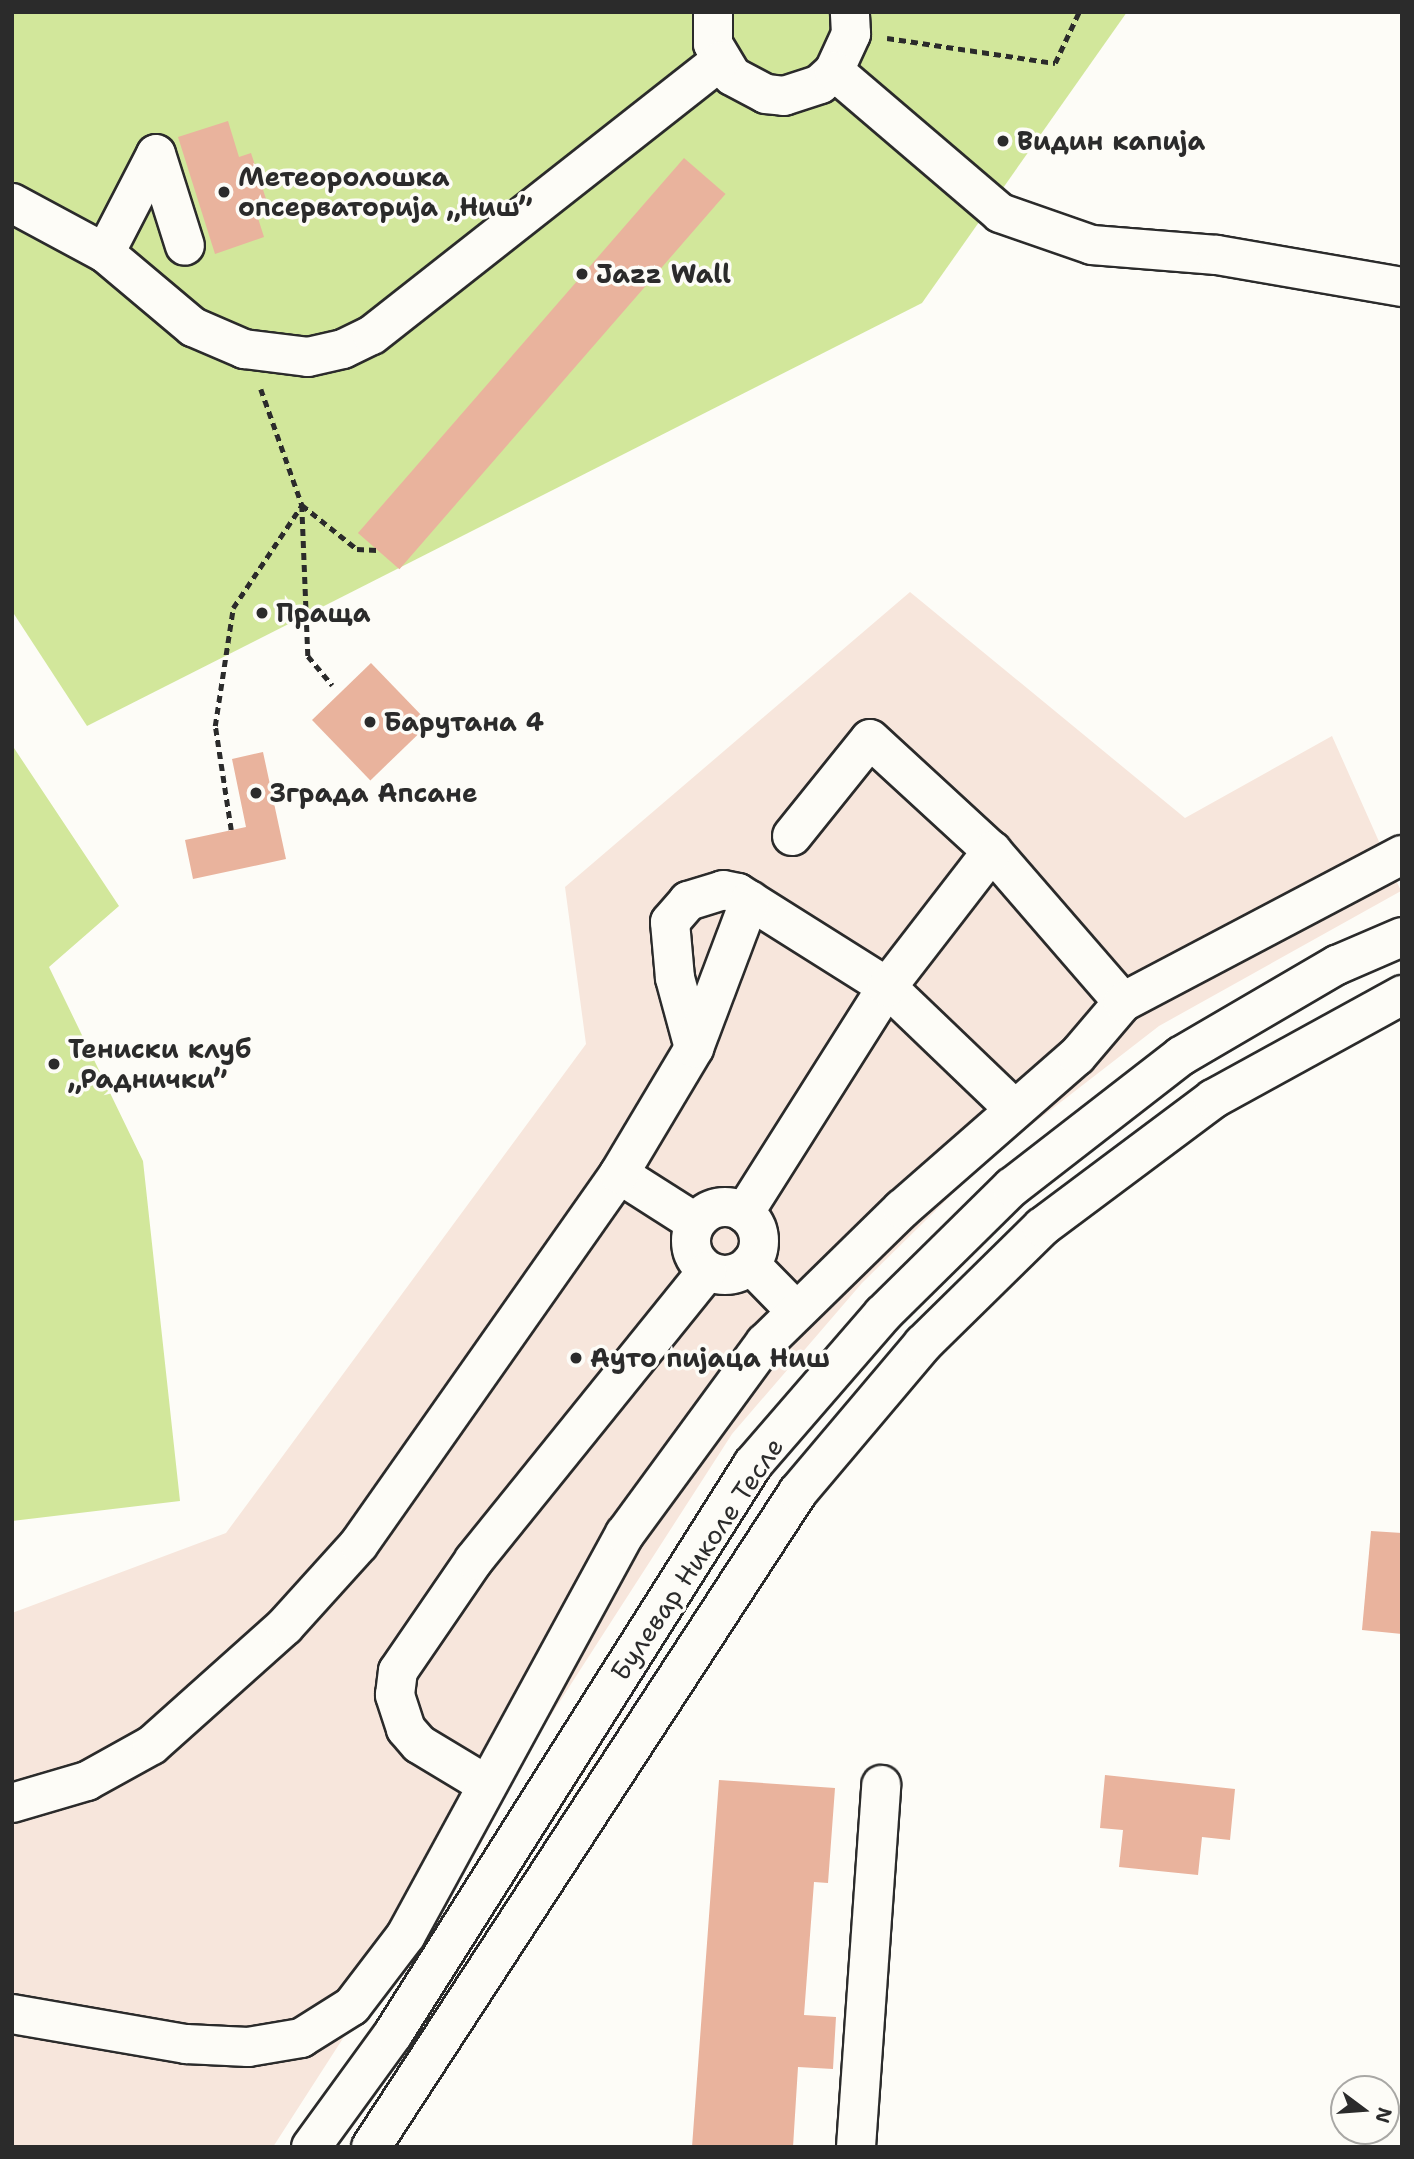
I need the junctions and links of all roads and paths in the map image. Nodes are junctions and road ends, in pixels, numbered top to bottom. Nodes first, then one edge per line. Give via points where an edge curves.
1 (713, 12) edge
2 (1079, 12) edge
3 (850, 23) edge
4 (720, 61) junction
5 (835, 71) junction
6 (12, 203) edge
7 (185, 246) dead end
8 (105, 253) junction
9 (1402, 287) edge
10 (244, 349) junction
11 (302, 505) junction
12 (377, 550) dead end
13 (332, 685) dead end
14 (231, 830) dead end
15 (792, 836) dead end
16 (992, 851) junction
17 (1402, 855) edge
18 (750, 900) junction
19 (1402, 937) edge
20 (887, 987) junction
21 (1402, 995) edge
22 (1123, 1002) junction
23 (694, 1048) junction
24 (1013, 1108) junction
25 (619, 1174) junction
26 (744, 1213) junction
27 (696, 1223) junction
28 (750, 1264) junction
29 (707, 1271) junction
30 (796, 1311) junction
31 (487, 1785) junction
32 (881, 1785) dead end
33 (12, 1803) edge
34 (12, 2014) edge
35 (311, 2147) edge
36 (371, 2147) edge
37 (856, 2147) edge

1 - 4 main road via 713,44
2 - 3 path via 1055,63
3 - 5 main road
4 - 5 main road via 748,87 784,96 820,84
4 - 10 main road via 372,335 343,349 309,357
5 - 9 main road via 1000,212 1092,245 1217,255
6 - 8 main road
7 - 8 main road via 156,153
8 - 10 main road via 193,327
10 - 11 path
11 - 12 path via 357,549
11 - 13 path via 308,656
11 - 14 path via 233,608 215,726
15 - 16 main road via 870,739
16 - 20 main road
16 - 22 main road
17 - 22 main road
18 - 20 main road
18 - 23 main road
18 - 23 main road via 723,890 703,893 675,912 670,922 675,978
19 - 35 main road, Булевар Николе Тесле via 1337,965 1181,1056 1012,1186 883,1314 753,1464 393,2034
20 - 24 main road
20 - 26 main road
21 - 36 main road, Булевар Николе Тесле via 1202,1107 1042,1227 923,1344 798,1492
22 - 24 main road via 1077,1056
23 - 25 main road
24 - 30 main road
25 - 27 main road
25 - 33 main road via 388,1507 285,1626 152,1745 87,1781
26 - 27 main road via 713,1209
26 - 28 main road via 759,1243
27 - 29 main road via 690,1244
28 - 29 main road via 730,1275
28 - 30 main road
29 - 31 main road via 474,1560 408,1649 398,1671 395,1695 406,1729 419,1744
30 - 31 main road via 740,1375 625,1534
31 - 34 main road via 377,1978 330,2024 301,2038 248,2047 186,2045
32 - 37 main road

